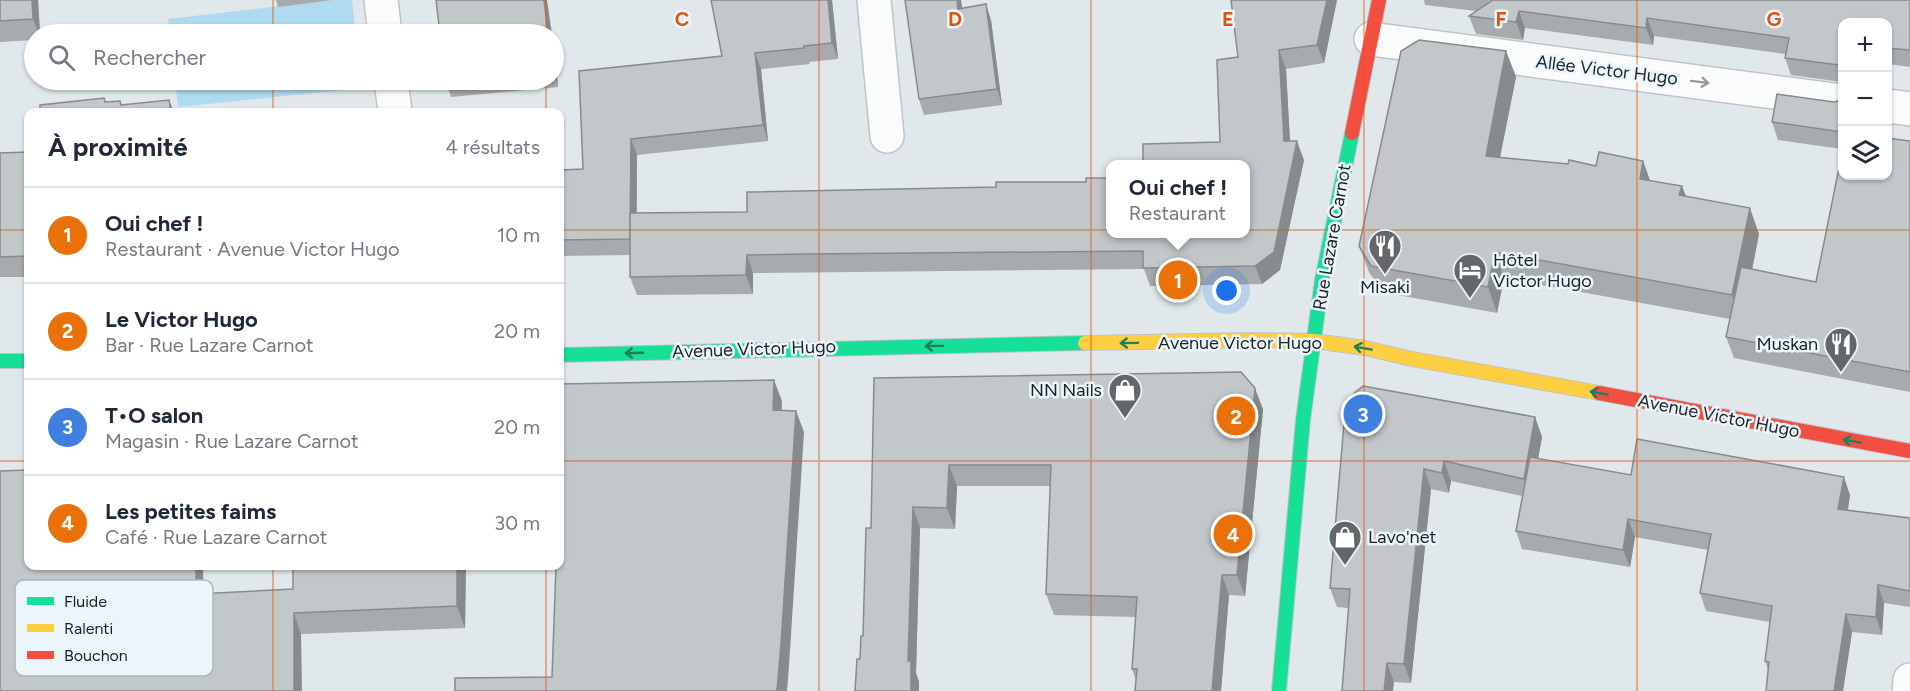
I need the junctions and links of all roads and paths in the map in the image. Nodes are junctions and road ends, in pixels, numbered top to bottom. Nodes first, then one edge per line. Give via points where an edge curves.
1 (381, 0) edge
2 (874, 0) edge
3 (1379, 0) edge
4 (384, 24) edge
5 (1371, 39) junction
6 (392, 90) edge
7 (1838, 100) edge
8 (1892, 107) edge
9 (394, 108) edge
10 (1910, 109) edge
11 (887, 136) dead end
12 (1314, 341) junction
13 (564, 355) edge
14 (0, 361) edge
15 (24, 361) edge
16 (1910, 451) edge
17 (1910, 680) edge
18 (1279, 691) edge
19 (1909, 691) edge

1 - 4 street
2 - 11 street
3 - 5 street, Rue Lazare Carnot
5 -> 7 street, Allée Victor Hugo
5 - 12 street, Rue Lazare Carnot via 1326,252
6 - 9 street
8 - 10 street
12 -> 13 street, Avenue Victor Hugo
16 -> 12 street, Avenue Victor Hugo
12 - 18 street, Rue Lazare Carnot via 1303,420
14 - 15 street
17 - 19 street

